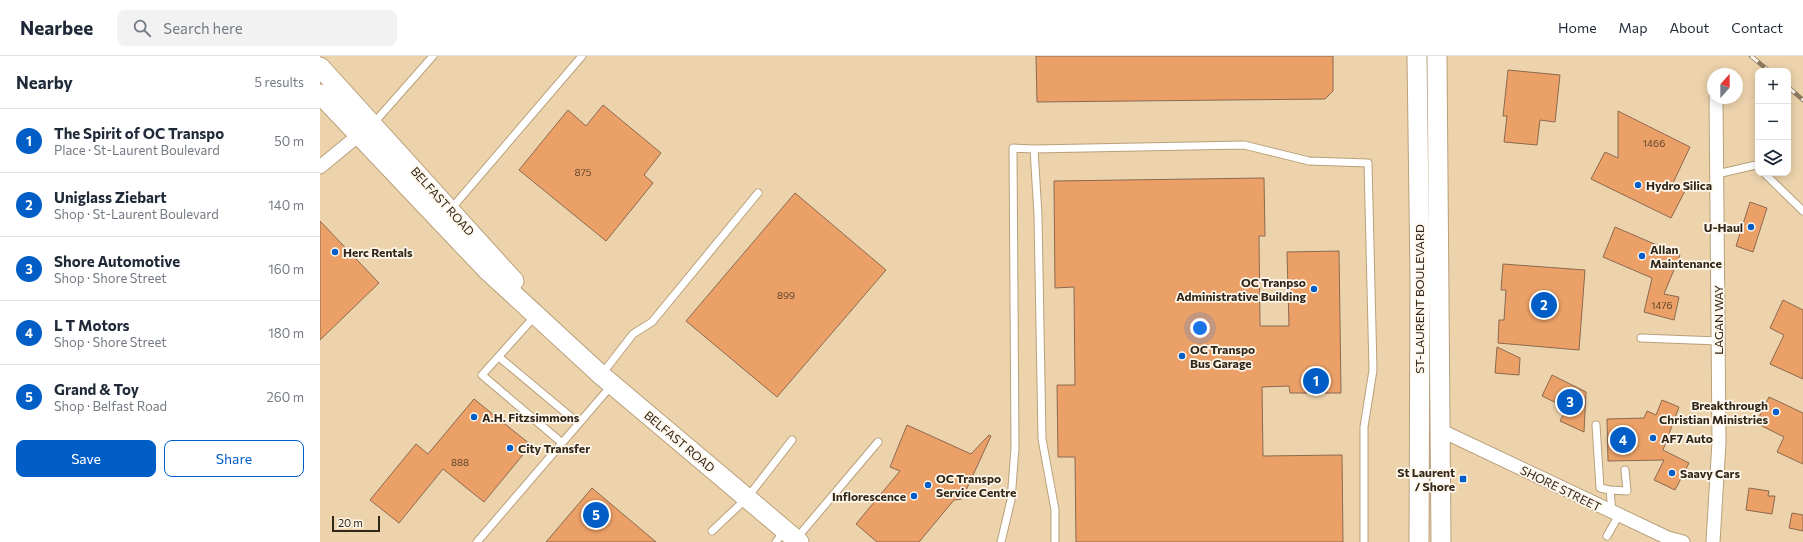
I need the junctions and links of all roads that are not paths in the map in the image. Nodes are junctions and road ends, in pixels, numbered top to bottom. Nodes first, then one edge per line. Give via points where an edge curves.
1 (433, 56) edge
2 (582, 56) edge
3 (1417, 56) edge
4 (1437, 56) edge
5 (320, 68) edge
6 (320, 94) edge
7 (1716, 104) edge
8 (366, 129) junction
9 (1034, 149) junction
10 (1755, 165) edge
11 (320, 168) edge
12 (1717, 174) junction
13 (1767, 176) edge
14 (758, 193) dead end
15 (1803, 211) edge
16 (446, 216) junction
17 (536, 314) junction
18 (563, 338) junction
19 (1641, 338) dead end
20 (1718, 341) junction
21 (499, 357) junction
22 (607, 379) junction
23 (578, 423) junction
24 (1596, 426) dead end
25 (1440, 430) junction
26 (792, 440) dead end
27 (561, 442) junction
28 (878, 442) dead end
29 (1625, 470) dead end
30 (1610, 490) junction
31 (747, 498) junction
32 (1616, 514) junction
33 (712, 531) dead end
34 (1607, 536) dead end
35 (789, 538) edge
36 (477, 542) edge
37 (1001, 542) edge
38 (1055, 542) edge
39 (1364, 542) edge
40 (1419, 542) edge
41 (1441, 542) edge
42 (1683, 542) edge
43 (1713, 542) edge

1 - 8 lane
2 - 16 lane
3 - 40 main road, ST-LAURENT BOULEVARD via 1420,279
4 - 25 main road, ST-LAURENT BOULEVARD
5 - 8 main road, BELFAST ROAD
6 - 8 main road, BELFAST ROAD
7 - 12 street, LAGAN WAY
8 - 11 street
8 - 16 main road, BELFAST ROAD
9 - 37 lane via 1014,148 1015,448 1011,500
9 - 38 lane via 1038,215 1042,439 1055,510
9 - 39 lane via 1244,145 1309,161 1368,163 1373,370 1364,427
10 - 12 lane
12 - 20 street, LAGAN WAY
13 - 15 lane
14 - 22 lane via 652,322 633,334
16 - 17 main road, BELFAST ROAD via 487,270
16 - 18 main road, BELFAST ROAD
17 - 18 main road, BELFAST ROAD
17 - 21 lane
18 - 22 main road, BELFAST ROAD
19 - 20 lane
20 - 43 street, LAGAN WAY via 1719,442
21 - 23 lane
21 - 27 lane via 482,375
22 - 23 lane
22 - 31 main road, BELFAST ROAD
23 - 27 lane
24 - 30 lane via 1600,488
25 - 32 street, SHORE STREET
25 - 41 main road, ST-LAURENT BOULEVARD
26 - 31 lane
27 - 36 lane
28 - 35 lane
29 - 30 lane via 1627,491
30 - 32 lane
31 - 33 lane
31 - 35 main road, BELFAST ROAD
32 - 34 lane
32 - 42 street, SHORE STREET via 1668,538

